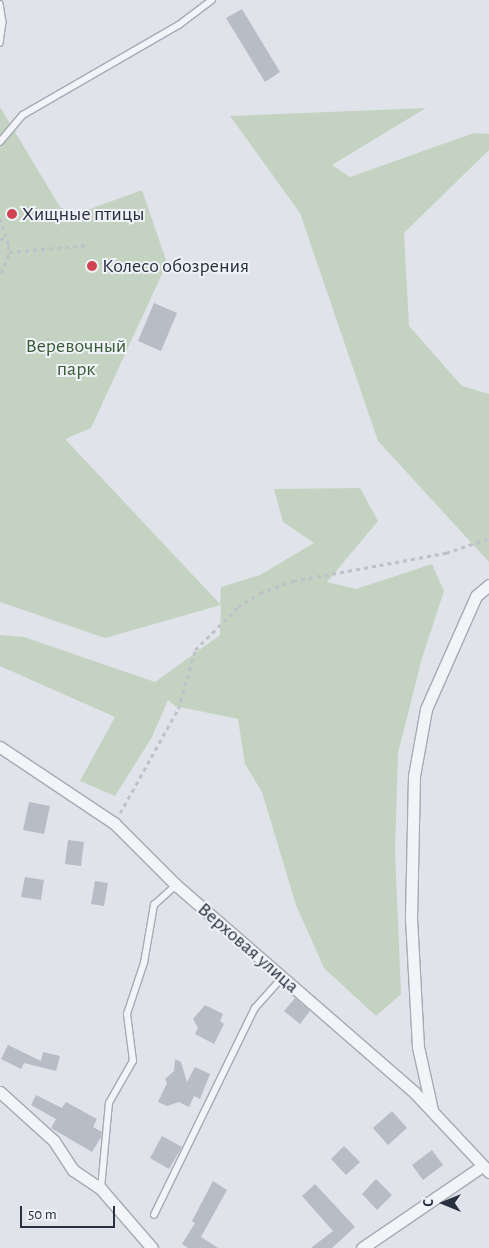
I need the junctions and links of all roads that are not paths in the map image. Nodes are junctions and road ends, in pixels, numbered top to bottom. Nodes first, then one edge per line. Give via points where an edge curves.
1 (212, 0) edge
2 (0, 4) edge
3 (0, 43) edge
4 (0, 142) edge
5 (489, 586) edge
6 (0, 747) edge
7 (176, 885) junction
8 (282, 978) junction
9 (0, 1092) edge
10 (432, 1112) junction
11 (486, 1169) edge
12 (101, 1189) junction
13 (154, 1215) dead end
14 (152, 1248) edge
15 (362, 1248) edge

1 - 4 lane via 180,25 23,115
2 - 3 lane via 4,22
5 - 10 street via 476,596 426,710 414,776 411,919 418,1046
6 - 7 street, Верховая улица via 114,823
7 - 8 street, Верховая улица
7 - 12 lane via 154,905 144,963 127,1014 133,1061 109,1103
8 - 10 street, Верховая улица via 366,1048
8 - 13 lane via 255,1008
9 - 12 street via 54,1141 73,1170
10 - 11 street, Верховая улица
11 - 15 street, Верховая улица
12 - 14 street

